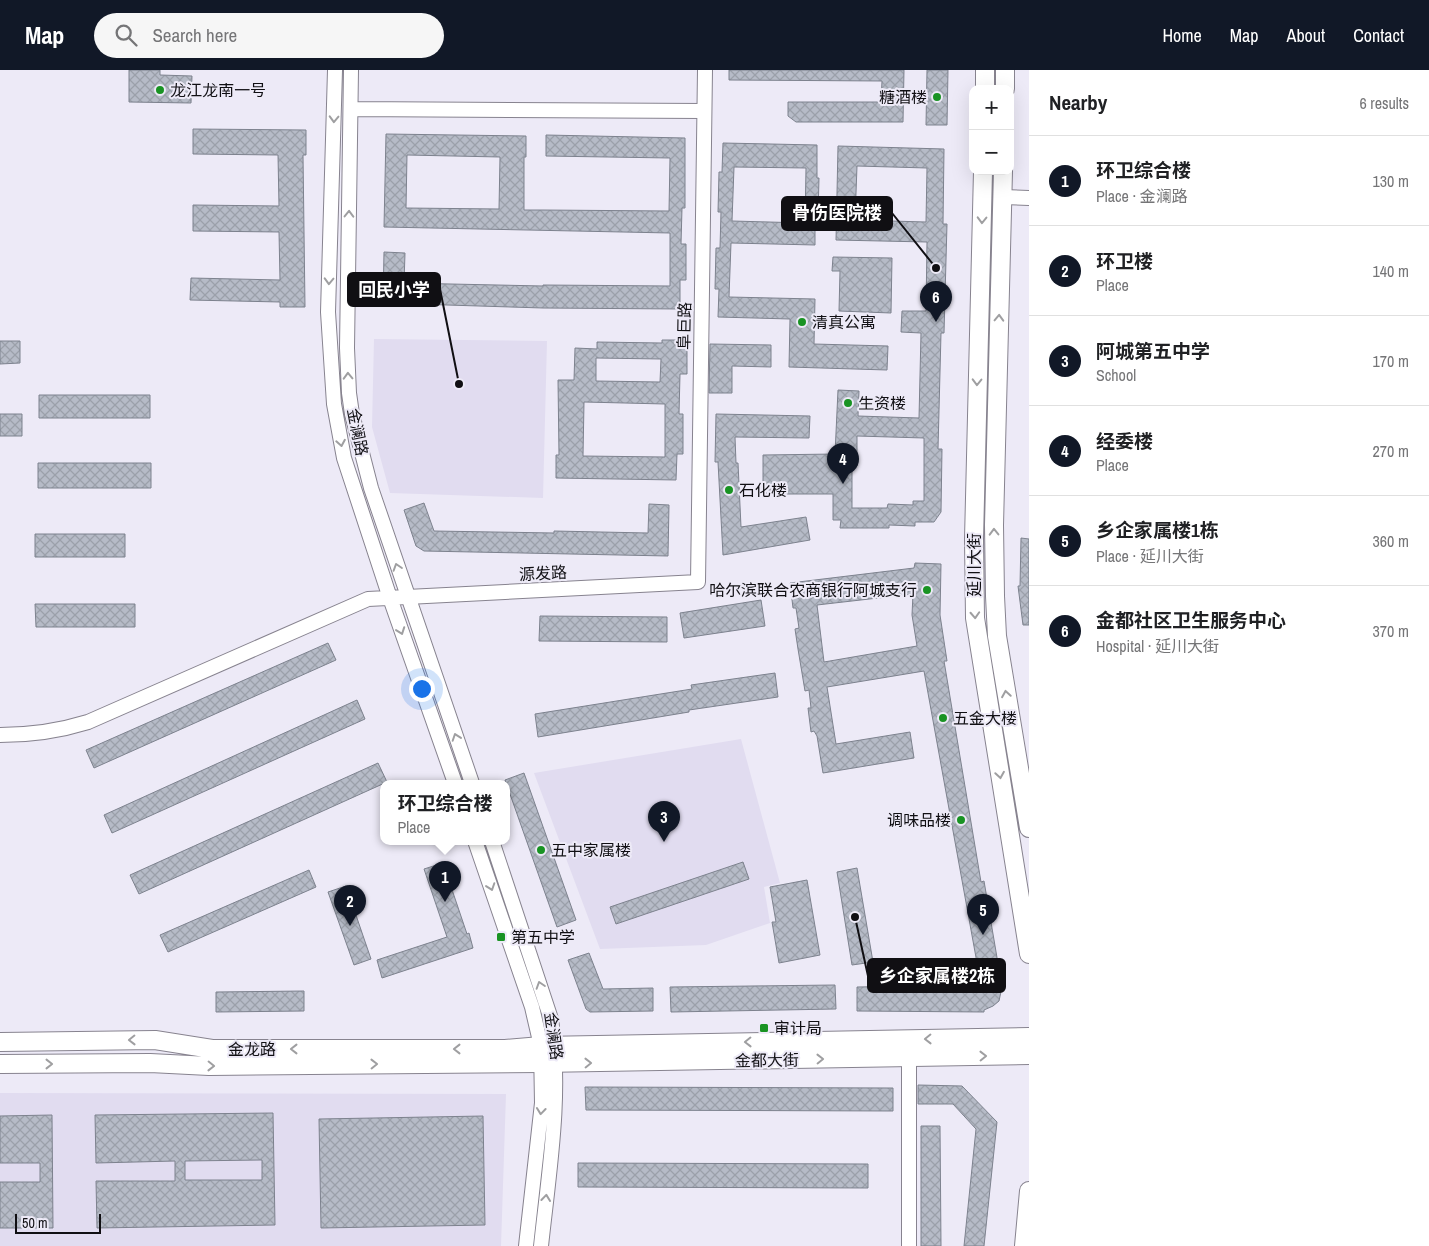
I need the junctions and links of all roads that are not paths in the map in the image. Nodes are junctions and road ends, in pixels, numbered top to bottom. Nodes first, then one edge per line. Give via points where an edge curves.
1 (335, 70) edge
2 (352, 70) edge
3 (705, 70) edge
4 (985, 70) edge
5 (1005, 70) edge
6 (985, 85) edge
7 (1004, 85) edge
8 (351, 110) junction
9 (704, 111) junction
10 (983, 175) edge
11 (1003, 175) edge
12 (1002, 197) junction
13 (1029, 198) edge
14 (698, 582) joint
15 (407, 597) junction
16 (390, 598) junction
17 (0, 736) edge
18 (454, 780) edge
19 (471, 780) edge
20 (1029, 828) edge
21 (476, 845) edge
22 (493, 845) edge
23 (1029, 954) edge
24 (1029, 1037) edge
25 (0, 1042) edge
26 (548, 1046) junction
27 (1029, 1055) edge
28 (505, 1056) junction
29 (909, 1057) junction
30 (548, 1063) junction
31 (0, 1064) edge
32 (1029, 1191) edge
33 (526, 1246) edge
34 (541, 1246) edge
35 (909, 1246) edge
36 (1024, 1246) edge

1 -> 16 street, 金澜路 via 328,312 334,404 344,458
2 - 8 street, 金澜路
3 - 9 street, 阜巨路
4 - 6 main road
5 - 7 main road
8 - 9 street
15 -> 8 street, 金澜路 via 366,470 349,393 347,322
9 - 14 street, 阜巨路
10 -> 23 main road, 延川大街 via 975,618
11 - 12 main road, 延川大街
12 - 13 street
20 -> 12 main road, 延川大街 via 997,636 995,596
14 - 15 street, 源发路
15 - 16 street, 源发路
19 -> 15 street, 金澜路
16 - 17 street, 源发路 via 368,599 88,722 64,729
16 -> 18 street, 金澜路
21 -> 26 street, 金澜路
26 -> 22 street, 金澜路 via 551,1019
24 -> 26 main road, 金都大街
28 -> 25 main road, 金龙路 via 212,1049 155,1040
26 - 28 main road, 金都大街
26 - 30 street, 金澜路
29 -> 27 main road, 金都大街
28 - 30 main road, 金都大街
31 -> 28 main road, 金龙路 via 209,1066
30 -> 29 main road, 金都大街
29 - 35 street
30 -> 33 street, 金澜路
34 -> 30 street, 金澜路 via 556,1094
32 - 36 main road

